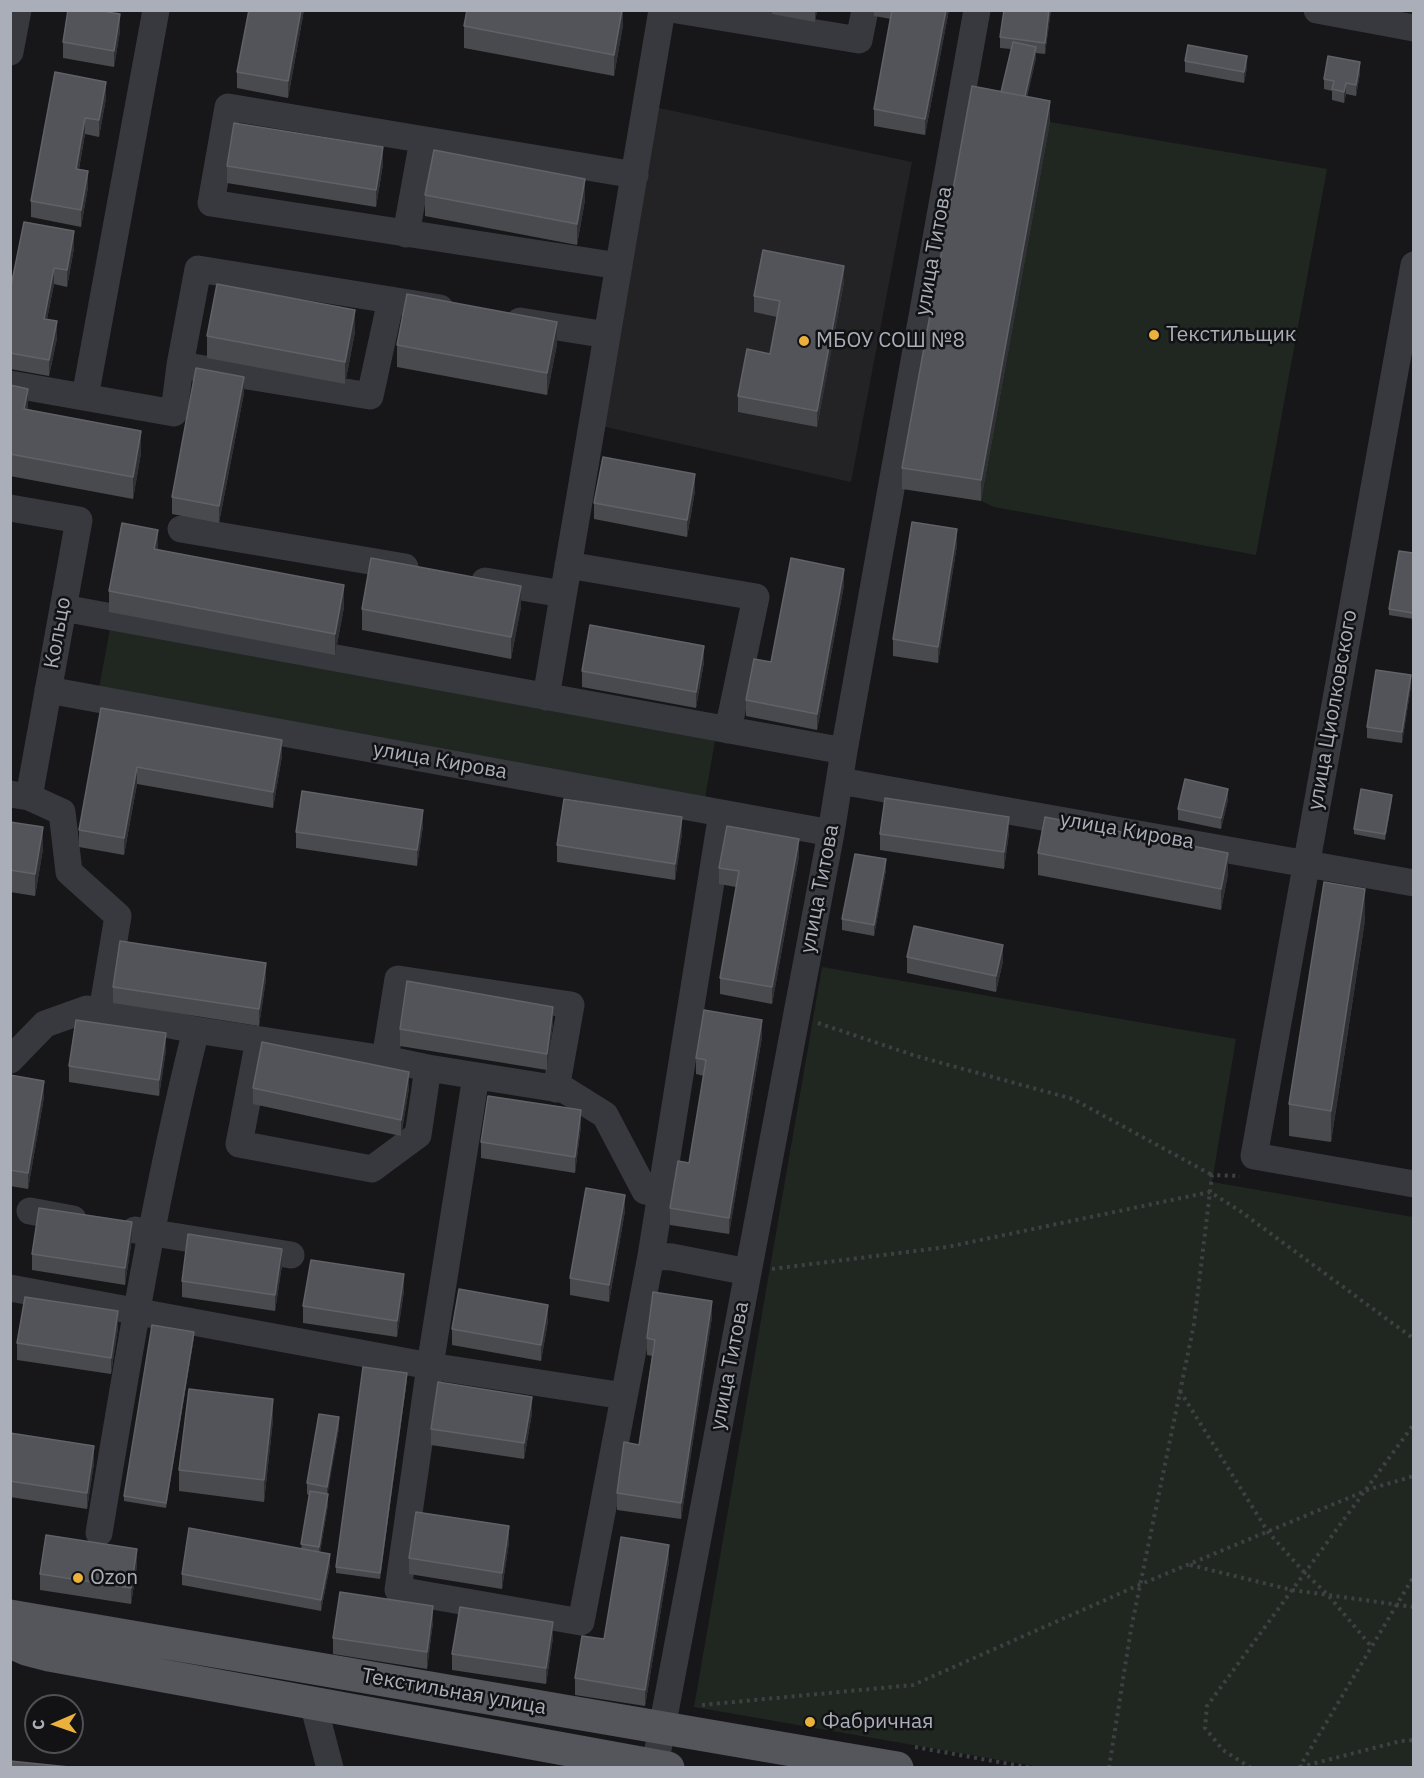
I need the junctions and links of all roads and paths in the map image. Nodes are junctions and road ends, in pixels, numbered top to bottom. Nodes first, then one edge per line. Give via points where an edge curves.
1 (18, 10) edge
2 (156, 10) edge
3 (662, 10) edge
4 (677, 10) edge
5 (865, 10) edge
6 (977, 10) edge
7 (1317, 10) edge
8 (1413, 28) edge
9 (10, 52) edge
10 (423, 140) junction
11 (634, 175) junction
12 (406, 234) junction
13 (1413, 265) edge
14 (619, 266) junction
15 (391, 300) junction
16 (459, 311) edge
17 (493, 316) edge
18 (607, 335) junction
19 (180, 365) junction
20 (10, 384) edge
21 (85, 397) junction
22 (10, 508) edge
23 (181, 529) dead end
24 (568, 565) junction
25 (424, 571) edge
26 (459, 577) edge
27 (563, 594) junction
28 (63, 608) junction
29 (48, 690) junction
30 (546, 697) junction
31 (728, 730) junction
32 (844, 751) junction
33 (840, 781) junction
34 (20, 795) edge
35 (722, 813) junction
36 (831, 833) junction
37 (1305, 862) junction
38 (1413, 883) edge
39 (102, 1012) junction
40 (796, 1016) junction
41 (196, 1030) junction
42 (259, 1040) junction
43 (385, 1059) junction
44 (10, 1060) edge
45 (429, 1068) junction
46 (476, 1076) junction
47 (556, 1089) junction
48 (1248, 1166) junction
49 (1212, 1175) junction
50 (1413, 1184) edge
51 (1210, 1192) junction
52 (661, 1195) junction
53 (30, 1211) dead end
54 (151, 1233) junction
55 (291, 1255) dead end
56 (651, 1256) junction
57 (748, 1272) junction
58 (10, 1288) edge
59 (136, 1312) junction
60 (1413, 1339) edge
61 (430, 1366) junction
62 (1180, 1391) junction
63 (624, 1396) junction
64 (1413, 1424) edge
65 (1413, 1476) edge
66 (1362, 1492) junction
67 (1268, 1532) junction
68 (99, 1533) dead end
69 (1189, 1564) junction
70 (1304, 1572) junction
71 (1413, 1576) edge
72 (1139, 1585) junction
73 (1292, 1590) junction
74 (1328, 1595) junction
75 (1395, 1604) junction
76 (1413, 1607) edge
77 (14, 1632) edge
78 (1371, 1646) junction
79 (313, 1703) junction
80 (700, 1705) dead end
81 (661, 1728) junction
82 (1413, 1740) edge
83 (555, 1758) edge
84 (662, 1766) edge
85 (330, 1767) edge
86 (897, 1767) edge
87 (1109, 1767) edge
88 (1251, 1767) edge
89 (1299, 1767) edge

1 - 9 street
2 - 21 street
3 - 11 street
4 - 5 street via 859,39
6 - 32 street, улица Титова
7 - 8 street
10 - 11 street
10 - 12 street
10 - 12 street via 228,107 211,203
11 - 14 street
12 - 14 street
13 - 37 street, улица Циолковского
14 - 18 street
15 - 16 street
15 - 19 street via 370,396
15 - 19 street via 198,269
17 - 18 street
18 - 24 street
19 - 21 street via 174,413
20 - 21 street
22 - 28 street, Кольцо via 79,520
23 - 25 street
24 - 27 street
24 - 31 street via 756,597
26 - 27 street
27 - 30 street
28 - 29 street, Кольцо
28 - 30 street
29 - 34 street, Кольцо
29 - 35 street, улица Кирова
30 - 31 street
31 - 32 street
32 - 33 street, улица Титова
33 - 36 street, улица Титова
33 - 37 street, улица Кирова
34 - 39 street via 62,812 69,872 118,916
35 - 36 street, улица Кирова
35 - 52 street
36 - 40 street, улица Титова
37 - 38 street, улица Кирова
37 - 48 street, улица Циолковского
39 - 41 street
39 - 44 street via 87,1009 45,1024
40 - 49 path via 916,1056 1073,1099
40 - 57 street, улица Титова
41 - 42 street
41 - 54 street
42 - 43 street
42 - 45 street via 239,1144 372,1169 418,1135
43 - 45 street
43 - 47 street via 398,979 571,1005
45 - 46 street
46 - 47 street
46 - 61 street
47 - 52 street via 565,1090 605,1115 645,1191
48 - 49 path
48 - 50 street
49 - 51 path
51 - 57 path via 946,1248
51 - 60 path
51 - 62 path via 1194,1324
52 - 56 street
53 - 54 street
54 - 55 street
54 - 59 street
56 - 57 street
56 - 63 street
57 - 81 street, улица Титова
58 - 59 street
59 - 61 street
59 - 68 street
61 - 63 street
61 - 63 street via 398,1590 581,1622
62 - 67 path
62 - 72 path
64 - 66 path
65 - 66 path
66 - 67 path
66 - 70 path
67 - 69 path
67 - 70 path
69 - 72 path
69 - 73 path
70 - 73 path
70 - 74 path
71 - 75 path
72 - 80 path via 913,1685
72 - 87 path
73 - 74 path
73 - 88 path via 1207,1706 1205,1728 1223,1750
74 - 75 path
74 - 78 path
75 - 76 path
75 - 78 path
77 - 79 main road, Текстильная улица via 49,1655
77 - 81 main road, Текстильная улица
78 - 89 path
79 - 83 main road, Текстильная улица
79 - 85 street
81 - 84 street, улица Титова
81 - 86 main road, Текстильная улица
82 - 89 path
83 - 84 main road, Текстильная улица

